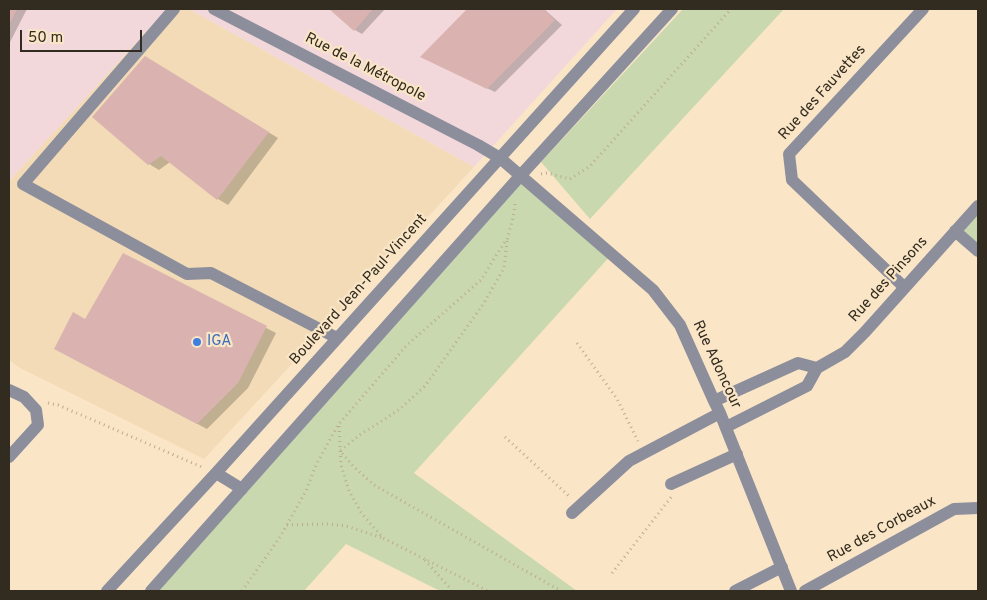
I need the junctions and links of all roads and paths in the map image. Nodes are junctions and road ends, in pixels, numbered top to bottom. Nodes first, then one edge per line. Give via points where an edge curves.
1 (174, 9) edge
2 (214, 9) edge
3 (634, 9) edge
4 (672, 9) edge
5 (731, 9) edge
6 (923, 9) edge
7 (500, 158) junction
8 (523, 177) junction
9 (978, 206) edge
10 (955, 232) junction
11 (507, 239) junction
12 (978, 251) edge
13 (904, 287) junction
14 (338, 338) junction
15 (577, 343) dead end
16 (817, 368) junction
17 (9, 390) edge
18 (24, 397) junction
19 (714, 401) junction
20 (720, 413) junction
21 (338, 425) junction
22 (726, 428) junction
23 (505, 437) dead end
24 (340, 451) junction
25 (644, 453) junction
26 (736, 454) junction
27 (9, 457) edge
28 (216, 473) junction
29 (676, 482) joint
30 (242, 489) junction
31 (978, 508) edge
32 (576, 510) joint
33 (287, 525) junction
34 (384, 538) junction
35 (423, 558) junction
36 (782, 567) junction
37 (612, 573) dead end
38 (107, 591) edge
39 (151, 591) edge
40 (242, 591) edge
41 (450, 591) edge
42 (488, 591) edge
43 (561, 591) edge
44 (734, 591) edge
45 (791, 591) edge
46 (805, 591) edge

1 - 14 street via 23,184 186,274 211,273
2 - 7 street, Rue de la Métropole
3 - 7 street, Boulevard Jean-Paul-Vincent
4 - 8 street
5 - 8 path via 590,166 570,178 547,173
6 - 13 street, Rue des Fauvettes via 789,154 792,180
7 - 8 street, Rue Adoncour
7 - 14 street, Boulevard Jean-Paul-Vincent
8 - 11 path
8 - 19 street, Rue Adoncour via 653,290 680,325
8 - 30 street
9 - 10 street, Rue des Pinsons
10 - 12 street
10 - 13 street, Rue des Pinsons
11 - 21 path via 481,280 406,345
11 - 24 path via 504,268 484,303 425,386
13 - 16 street, Rue des Pinsons via 845,352
14 - 28 street, Boulevard Jean-Paul-Vincent
15 - 25 path via 617,399
16 - 19 street via 798,363
16 - 22 street, Rue des Pinsons via 807,386
17 - 18 street
18 - 27 street via 36,410 38,425
18 - 28 path via 58,405
19 - 20 street, Rue Adoncour
20 - 22 street, Rue Adoncour
20 - 25 street
21 - 24 path
21 - 33 path
22 - 26 street, Rue Adoncour
23 - 32 path
24 - 34 path via 349,491 362,514
24 - 43 path via 374,485
25 - 32 street via 629,461
26 - 29 street
26 - 36 street, Rue Adoncour
28 - 30 street
28 - 38 street, Boulevard Jean-Paul-Vincent
29 - 37 path via 671,498
30 - 39 street
31 - 46 street, Rue des Corbeaux via 954,509
33 - 34 path via 346,526
33 - 40 path
34 - 35 path
35 - 41 path
35 - 42 path
36 - 44 street
36 - 45 street, Rue Adoncour

